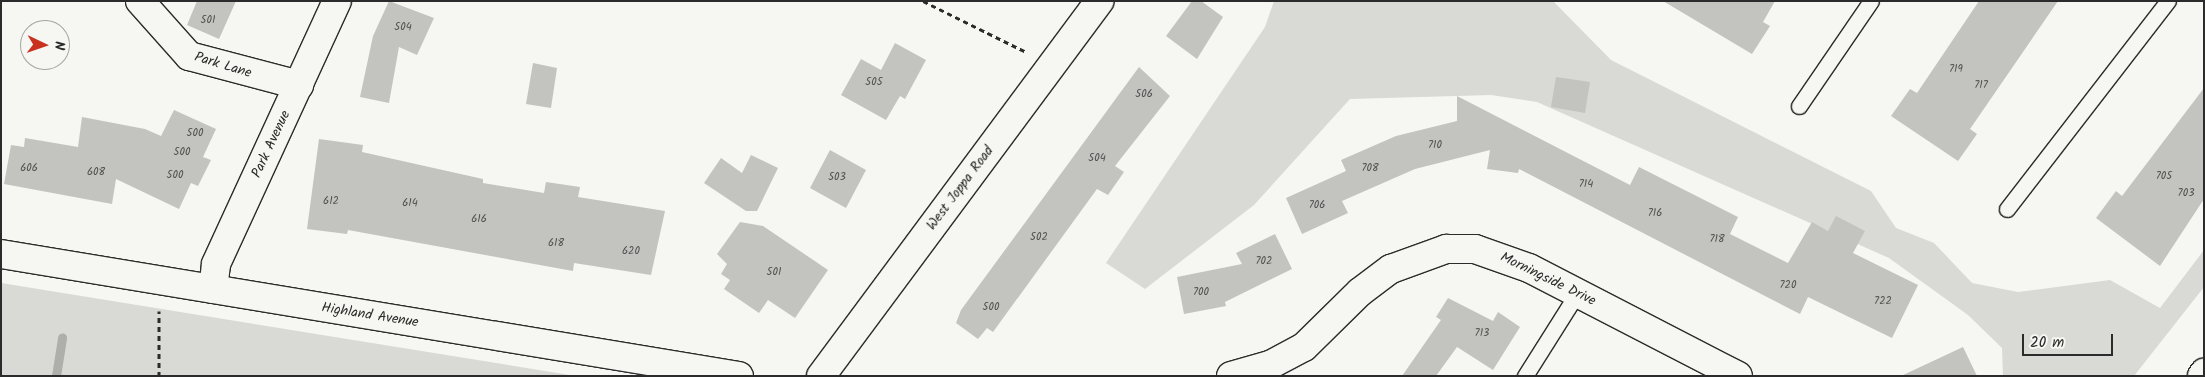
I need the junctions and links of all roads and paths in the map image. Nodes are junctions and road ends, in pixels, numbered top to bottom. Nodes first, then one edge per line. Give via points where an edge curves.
1 (140, 1) edge
2 (337, 1) edge
3 (923, 1) edge
4 (1099, 1) edge
5 (1871, 1) edge
6 (2168, 1) edge
7 (1052, 64) junction
8 (299, 85) junction
9 (1799, 106) dead end
10 (2007, 209) dead end
11 (1, 254) edge
12 (213, 289) junction
13 (1578, 292) junction
14 (159, 302) dead end
15 (159, 376) edge
16 (739, 376) edge
17 (821, 376) edge
18 (1232, 376) edge
19 (1525, 376) edge
20 (1738, 376) edge

1 - 8 street, Park Lane via 190,56
2 - 8 street, Park Avenue
3 - 7 path
4 - 7 street, West Joppa Road
5 - 9 lane
6 - 10 lane
7 - 17 street, West Joppa Road
8 - 12 street, Park Avenue via 216,264
11 - 12 street, Highland Avenue
12 - 16 street, Highland Avenue
13 - 18 street, Morningside Drive via 1500,255 1475,249 1431,252 1375,280 1304,347 1270,365
13 - 19 lane
13 - 20 street, Morningside Drive
14 - 15 path

